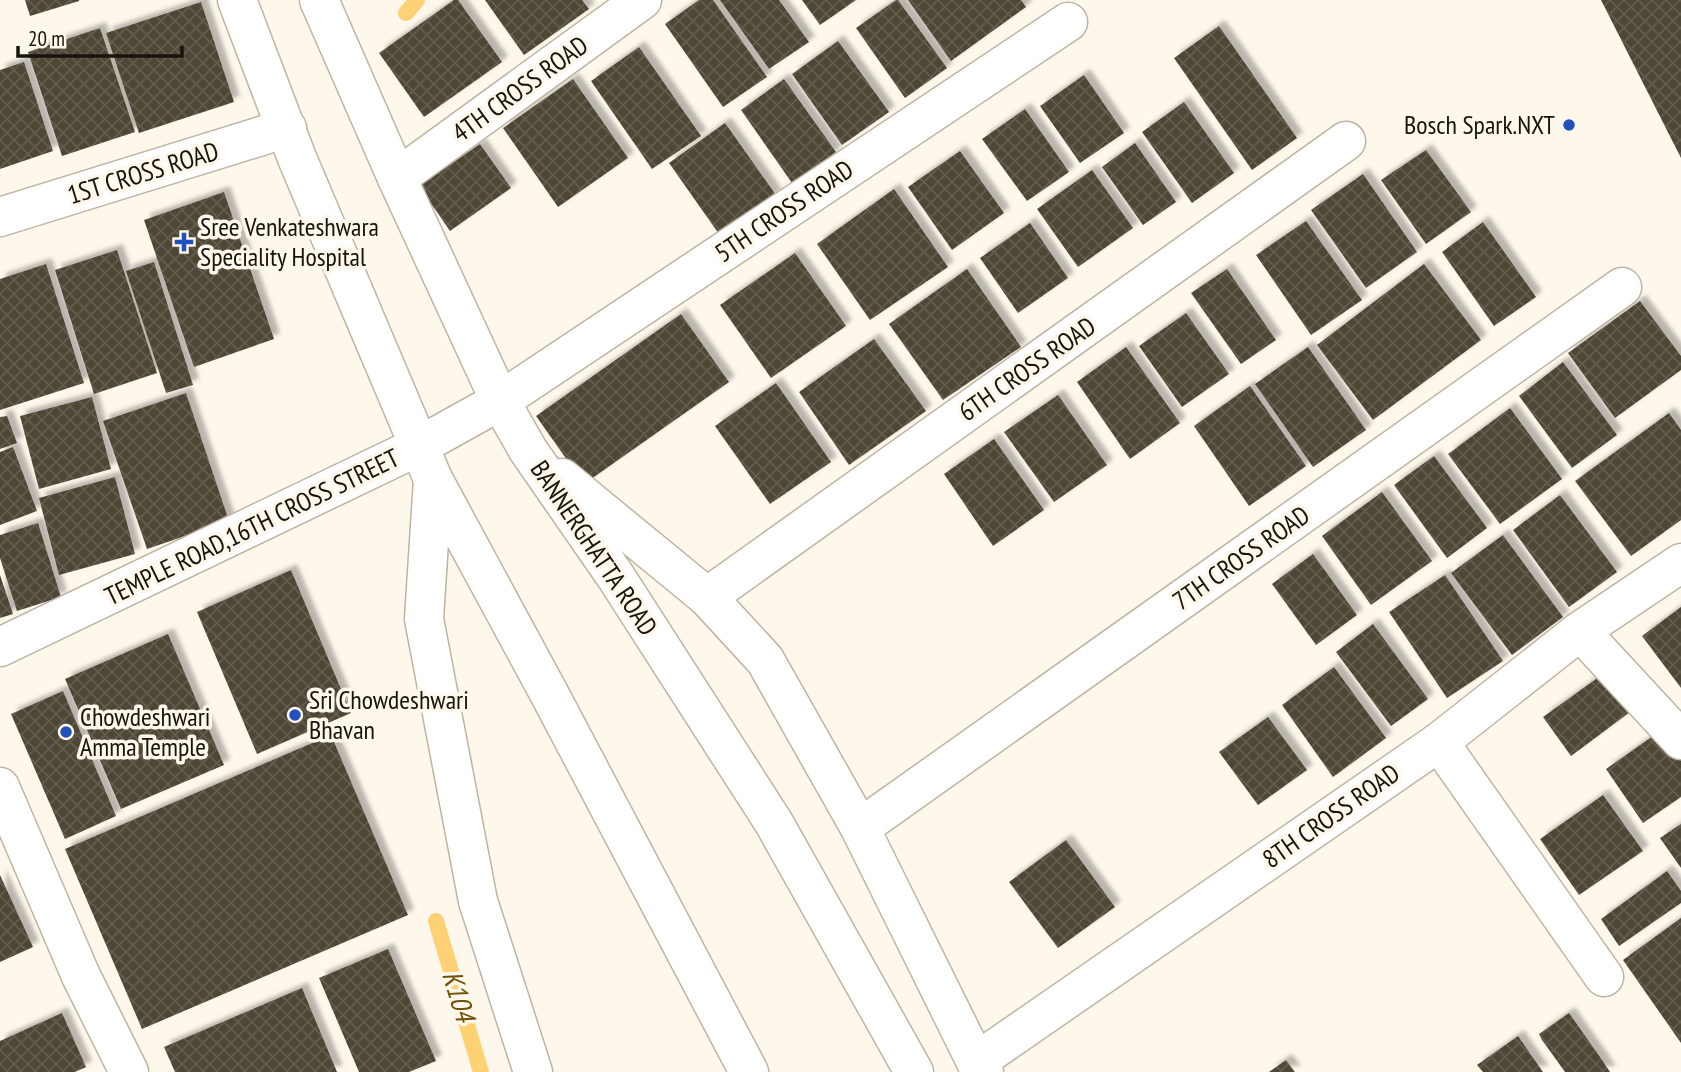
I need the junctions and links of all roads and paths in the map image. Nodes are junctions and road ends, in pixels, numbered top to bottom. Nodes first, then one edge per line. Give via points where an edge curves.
1 (237, 0) edge
2 (319, 0) edge
3 (642, 0) edge
4 (1068, 22) dead end
5 (287, 128) junction
6 (1346, 141) dead end
7 (397, 178) junction
8 (0, 217) edge
9 (1622, 287) dead end
10 (500, 401) junction
11 (528, 450) junction
12 (426, 463) junction
13 (1681, 563) edge
14 (707, 597) junction
15 (1580, 631) junction
16 (0, 647) edge
17 (1681, 740) edge
18 (1439, 742) junction
19 (0, 788) edge
20 (860, 828) junction
21 (1604, 977) dead end
22 (980, 1067) edge
23 (129, 1072) edge
24 (533, 1072) edge
25 (749, 1072) edge
26 (914, 1072) edge

1 - 5 street
2 - 7 street, BANNERGHATTA ROAD
3 - 7 street, 4TH CROSS ROAD
4 - 10 street, 5TH CROSS ROAD
5 - 8 street, 1ST CROSS ROAD
5 - 12 street
6 - 14 street, 6TH CROSS ROAD
7 - 10 street, BANNERGHATTA ROAD
9 - 20 street, 7TH CROSS ROAD
10 - 11 street, BANNERGHATTA ROAD
10 - 12 street, TEMPLE ROAD,16TH CROSS STREET
11 - 14 street
11 - 26 street, BANNERGHATTA ROAD via 616,577 774,823
12 - 16 street, TEMPLE ROAD,16TH CROSS STREET
12 - 24 street via 424,619 478,901
12 - 25 street
13 - 15 street, 8TH CROSS ROAD
14 - 20 street via 765,660
15 - 17 street
15 - 18 street, 8TH CROSS ROAD
18 - 21 street
18 - 22 street, 8TH CROSS ROAD
19 - 23 street via 80,976
20 - 22 street

